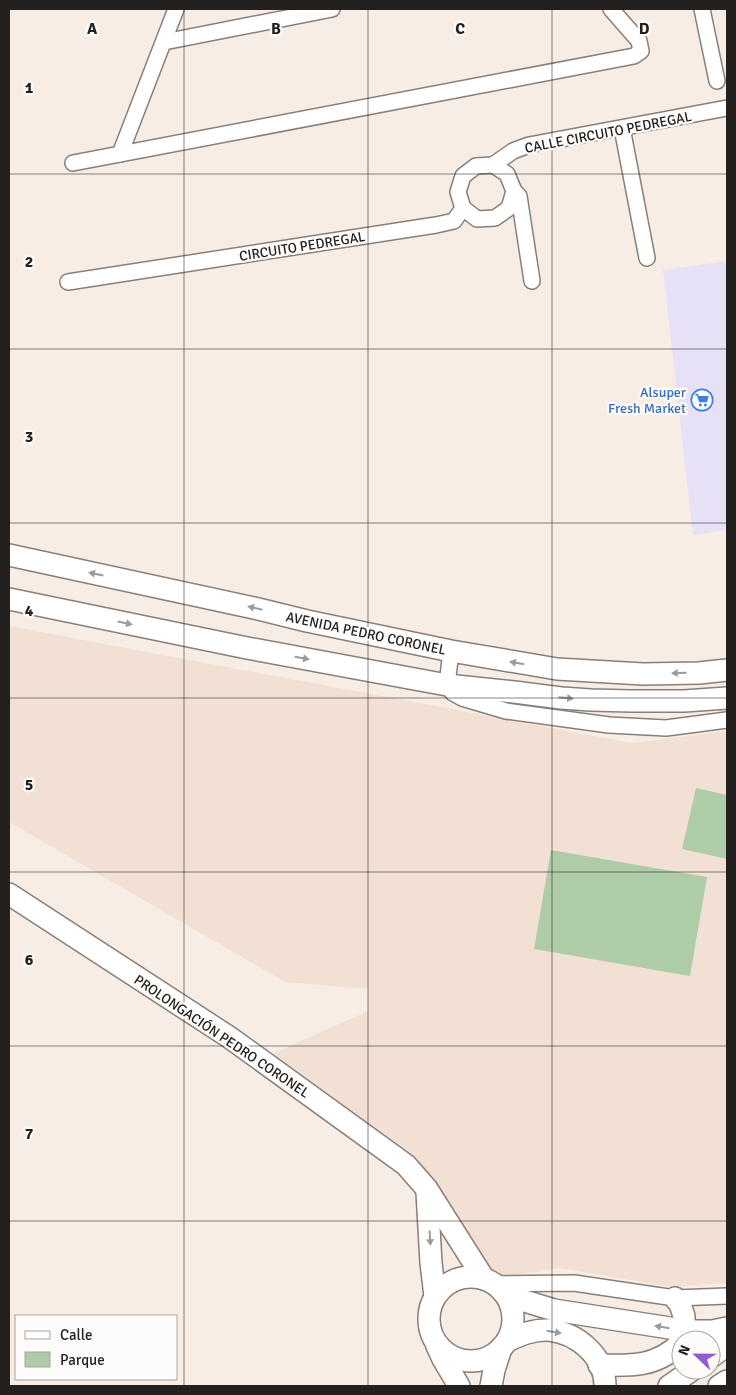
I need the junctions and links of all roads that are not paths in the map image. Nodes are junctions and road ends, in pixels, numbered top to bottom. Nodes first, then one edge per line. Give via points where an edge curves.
1 (176, 9) edge
2 (332, 9) edge
3 (610, 9) edge
4 (702, 9) edge
5 (164, 42) junction
6 (717, 81) dead end
7 (727, 108) edge
8 (622, 128) junction
9 (120, 154) junction
10 (74, 163) dead end
11 (493, 165) junction
12 (514, 191) junction
13 (463, 208) junction
14 (647, 258) dead end
15 (532, 281) dead end
16 (68, 282) dead end
17 (9, 555) edge
18 (9, 599) edge
19 (451, 651) junction
20 (727, 670) edge
21 (727, 678) edge
22 (447, 685) junction
23 (723, 698) edge
24 (727, 720) edge
25 (9, 894) edge
26 (427, 1189) junction
27 (494, 1285) junction
28 (435, 1296) junction
29 (727, 1296) edge
30 (675, 1298) junction
31 (684, 1330) edge
32 (671, 1335) edge
33 (435, 1341) junction
34 (504, 1344) junction
35 (671, 1350) edge
36 (600, 1365) junction
37 (727, 1381) edge
38 (459, 1386) edge
39 (491, 1386) edge
40 (605, 1386) edge
41 (719, 1386) edge

1 - 5 street
2 - 5 street
3 - 9 street via 639,41 641,51 634,56
4 - 6 street
5 - 9 street
7 - 8 street, CALLE CIRCUITO PEDREGAL
8 - 11 street, CALLE CIRCUITO PEDREGAL via 529,145 513,151
8 - 14 street
9 - 10 street
11 - 12 street via 508,174
11 - 13 street via 476,166 463,176 458,192
12 - 13 street via 509,208 495,218 477,218
12 - 15 street via 519,196
13 - 16 street, CIRCUITO PEDREGAL via 454,221 436,225
19 -> 17 main road, AVENIDA PEDRO CORONEL
18 -> 22 main road
20 -> 19 main road, AVENIDA PEDRO CORONEL via 643,674 557,669
19 - 22 street
21 - 23 main road via 716,679 710,686 713,696
22 -> 23 main road via 591,700
22 - 24 street via 462,698 506,711 609,725 666,728
25 - 26 main road, PROLONGACIÓN PEDRO CORONEL via 229,1038 406,1165
26 - 27 main road, PROLONGACIÓN PEDRO CORONEL
26 -> 28 main road
27 - 28 main road via 468,1277 451,1281
27 - 30 street via 574,1282
32 -> 27 main road via 554,1310 515,1298
27 - 34 main road via 510,1303 512,1329
28 - 33 main road via 428,1319
29 - 30 street
30 - 31 main road via 684,1316
33 - 34 main road via 447,1353 473,1361 494,1354
33 - 38 main road
34 -> 36 main road via 525,1333 547,1330 577,1339
34 - 39 main road
35 - 36 main road via 649,1363
36 - 40 main road
37 - 41 main road

